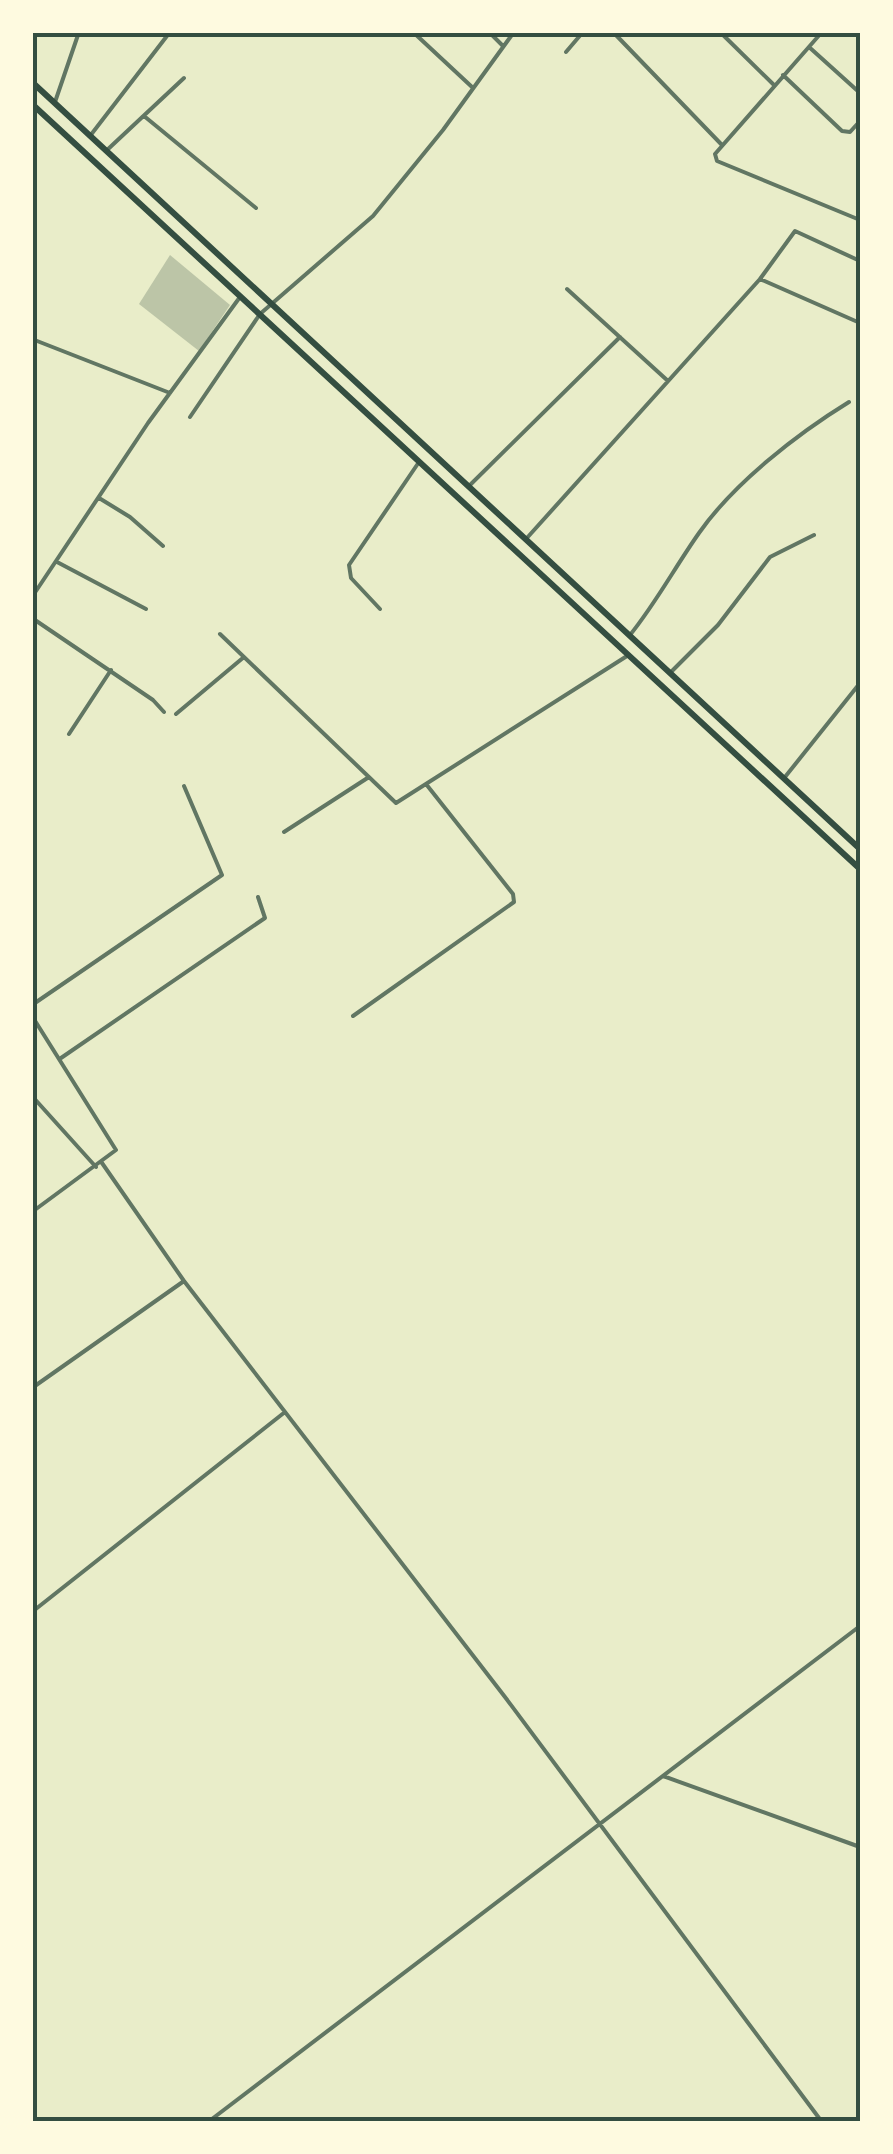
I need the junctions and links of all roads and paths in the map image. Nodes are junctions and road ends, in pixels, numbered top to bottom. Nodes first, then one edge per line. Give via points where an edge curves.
1 (79, 32) edge
2 (170, 32) edge
3 (413, 32) edge
4 (489, 32) edge
5 (514, 32) edge
6 (582, 32) edge
7 (612, 32) edge
8 (720, 32) edge
9 (820, 33) edge
10 (502, 46) junction
11 (808, 47) junction
12 (566, 52) dead end
13 (783, 75) junction
14 (184, 78) dead end
15 (32, 82) edge
16 (774, 85) junction
17 (473, 88) junction
18 (860, 93) edge
19 (55, 102) junction
20 (32, 104) edge
21 (144, 116) junction
22 (860, 121) edge
23 (90, 136) junction
24 (721, 144) junction
25 (106, 151) junction
26 (256, 208) dead end
27 (859, 218) edge
28 (860, 261) edge
29 (760, 279) junction
30 (567, 289) dead end
31 (240, 297) junction
32 (271, 304) junction
33 (260, 314) junction
34 (860, 323) edge
35 (620, 337) junction
36 (32, 338) edge
37 (668, 380) junction
38 (170, 392) junction
39 (849, 402) dead end
40 (190, 418) dead end
41 (419, 462) junction
42 (469, 486) junction
43 (99, 498) junction
44 (814, 535) dead end
45 (526, 539) junction
46 (164, 546) dead end
47 (57, 562) junction
48 (32, 597) edge
49 (146, 609) dead end
50 (380, 609) dead end
51 (32, 618) edge
52 (617, 623) junction
53 (220, 634) dead end
54 (606, 635) junction
55 (630, 635) junction
56 (244, 656) junction
57 (627, 656) junction
58 (111, 670) junction
59 (670, 673) junction
60 (860, 684) edge
61 (164, 712) dead end
62 (176, 714) dead end
63 (69, 734) dead end
64 (368, 777) junction
65 (784, 778) junction
66 (426, 784) junction
67 (184, 786) dead end
68 (284, 832) dead end
69 (859, 845) edge
70 (860, 869) edge
71 (258, 898) dead end
72 (32, 1004) edge
73 (32, 1016) edge
74 (353, 1016) dead end
75 (61, 1058) junction
76 (32, 1096) edge
77 (102, 1163) junction
78 (96, 1167) junction
79 (32, 1212) edge
80 (184, 1282) junction
81 (32, 1388) edge
82 (285, 1412) junction
83 (32, 1612) edge
84 (860, 1626) edge
85 (662, 1775) junction
86 (599, 1822) junction
87 (860, 1847) edge
88 (208, 2122) edge
89 (822, 2122) edge

1 - 19 street
2 - 23 street
3 - 17 street
4 - 10 street
5 - 10 street
6 - 12 street
7 - 24 street
8 - 16 street
9 - 11 street
10 - 17 street
11 - 13 street
11 - 18 street
13 - 16 street
13 - 22 street via 842,131
14 - 21 street
15 - 19 highway
16 - 24 street
17 - 32 street via 373,216
19 - 23 highway
20 - 31 highway
21 - 25 street
21 - 26 street
23 - 25 highway
24 - 27 street via 718,162
25 - 32 highway
28 - 29 street via 795,231
29 - 34 street
29 - 37 street
30 - 35 street
31 - 33 highway
31 - 38 street
32 - 33 street
32 - 42 highway
33 - 40 street
33 - 41 highway
35 - 37 street
35 - 42 street
36 - 38 street
37 - 45 street
38 - 43 street
39 - 55 street via 805,429 717,510
41 - 50 street via 350,564 352,578
41 - 54 highway
42 - 45 highway
43 - 46 street
43 - 47 street
44 - 59 street via 770,557 718,625
45 - 52 highway
47 - 48 street
47 - 49 street
51 - 58 street
52 - 54 highway
52 - 55 highway
53 - 56 street
54 - 57 highway
55 - 59 highway
56 - 62 street
56 - 64 street
57 - 66 street
57 - 70 highway
58 - 61 street
58 - 63 street
59 - 65 highway
60 - 65 street
64 - 66 street via 396,802
64 - 68 street
65 - 69 highway
66 - 74 street via 514,902
67 - 72 street via 222,875
71 - 75 street via 265,918
73 - 75 street
75 - 77 street via 116,1148
76 - 78 street
77 - 78 street
77 - 80 street
78 - 79 street
80 - 81 street
80 - 82 street
82 - 83 street
82 - 86 street
84 - 85 street
85 - 86 street
85 - 87 street
86 - 88 street
86 - 89 street

